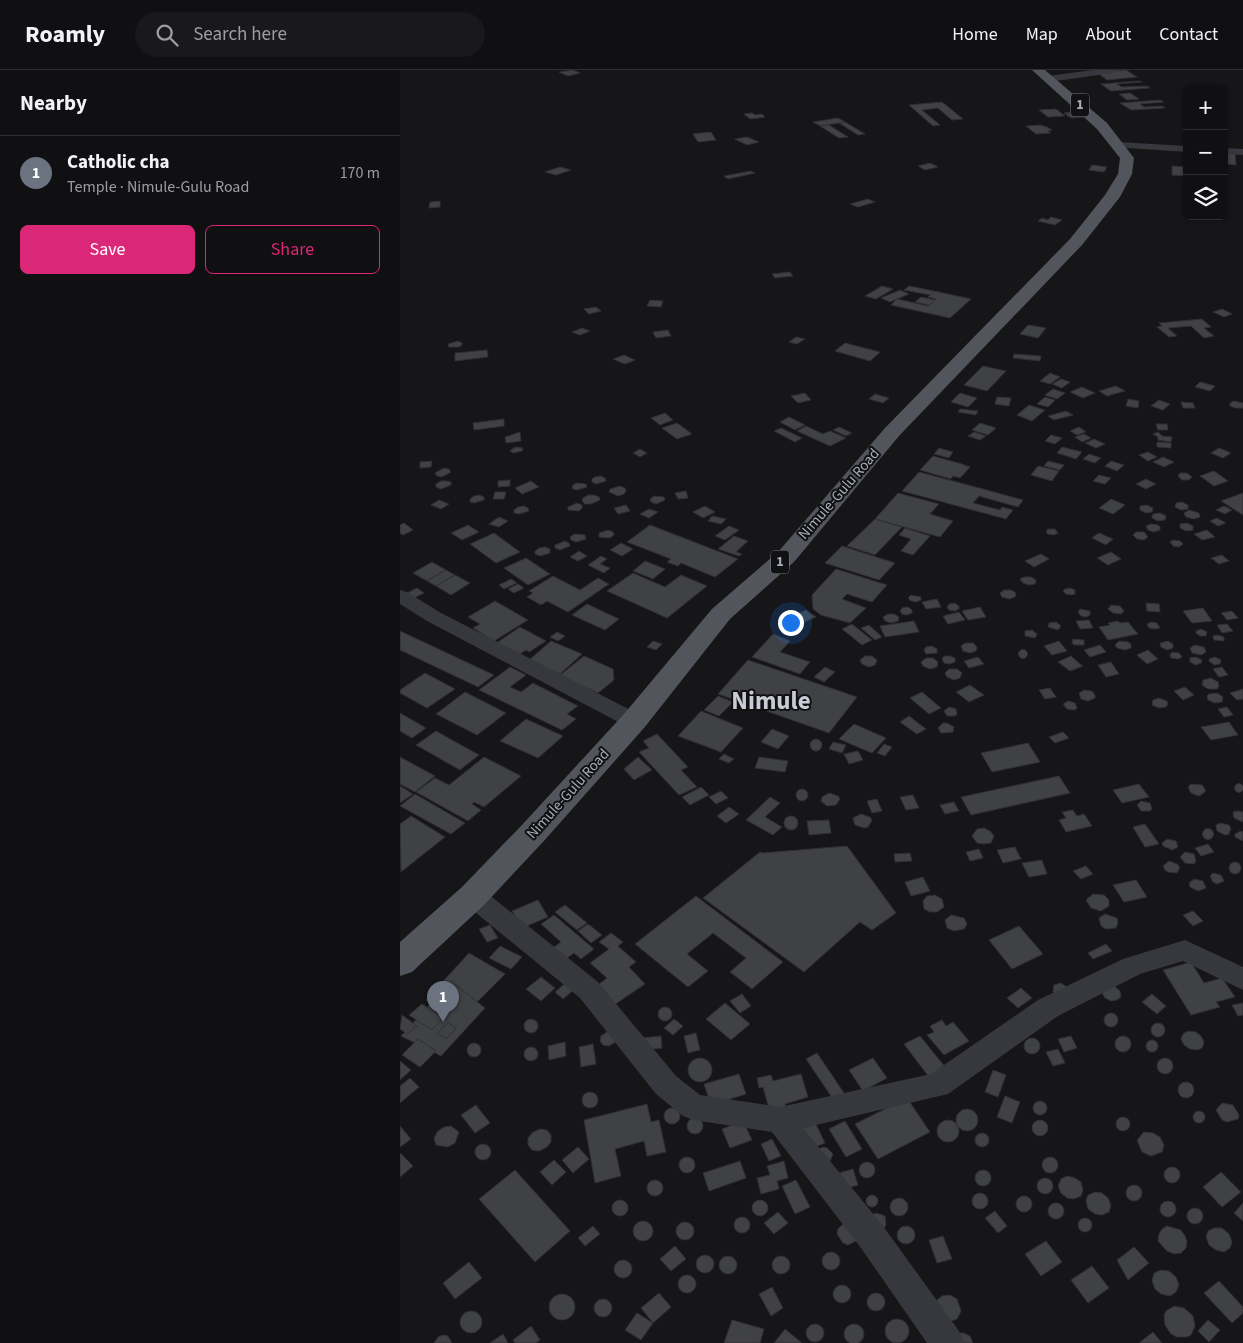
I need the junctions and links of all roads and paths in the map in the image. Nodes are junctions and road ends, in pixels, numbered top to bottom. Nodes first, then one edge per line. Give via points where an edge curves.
1 (1038, 70) edge
2 (1113, 70) edge
3 (1073, 73) edge
4 (1048, 79) junction
5 (1117, 145) junction
6 (1183, 149) edge
7 (1228, 150) edge
8 (1243, 152) edge
9 (400, 596) edge
10 (634, 721) junction
11 (473, 896) junction
12 (400, 962) edge
13 (1243, 979) edge
14 (780, 1120) junction
15 (947, 1343) edge

1 - 4 main road, 1
2 - 3 street
3 - 4 street
4 - 5 main road, 1 via 1102,126
5 - 6 street
5 - 10 main road, Nimule-Gulu Road / 1 via 1127,158 1125,174 1112,197 1076,242 892,432 786,556 721,614
7 - 8 street
9 - 10 street via 434,617
10 - 11 main road, Nimule-Gulu Road / 1
11 - 12 main road, Nimule-Gulu Road / 1
11 - 14 street via 589,990 666,1085 693,1107
13 - 14 street via 1185,950 1132,966 1048,1008 938,1085
14 - 15 street via 872,1237

